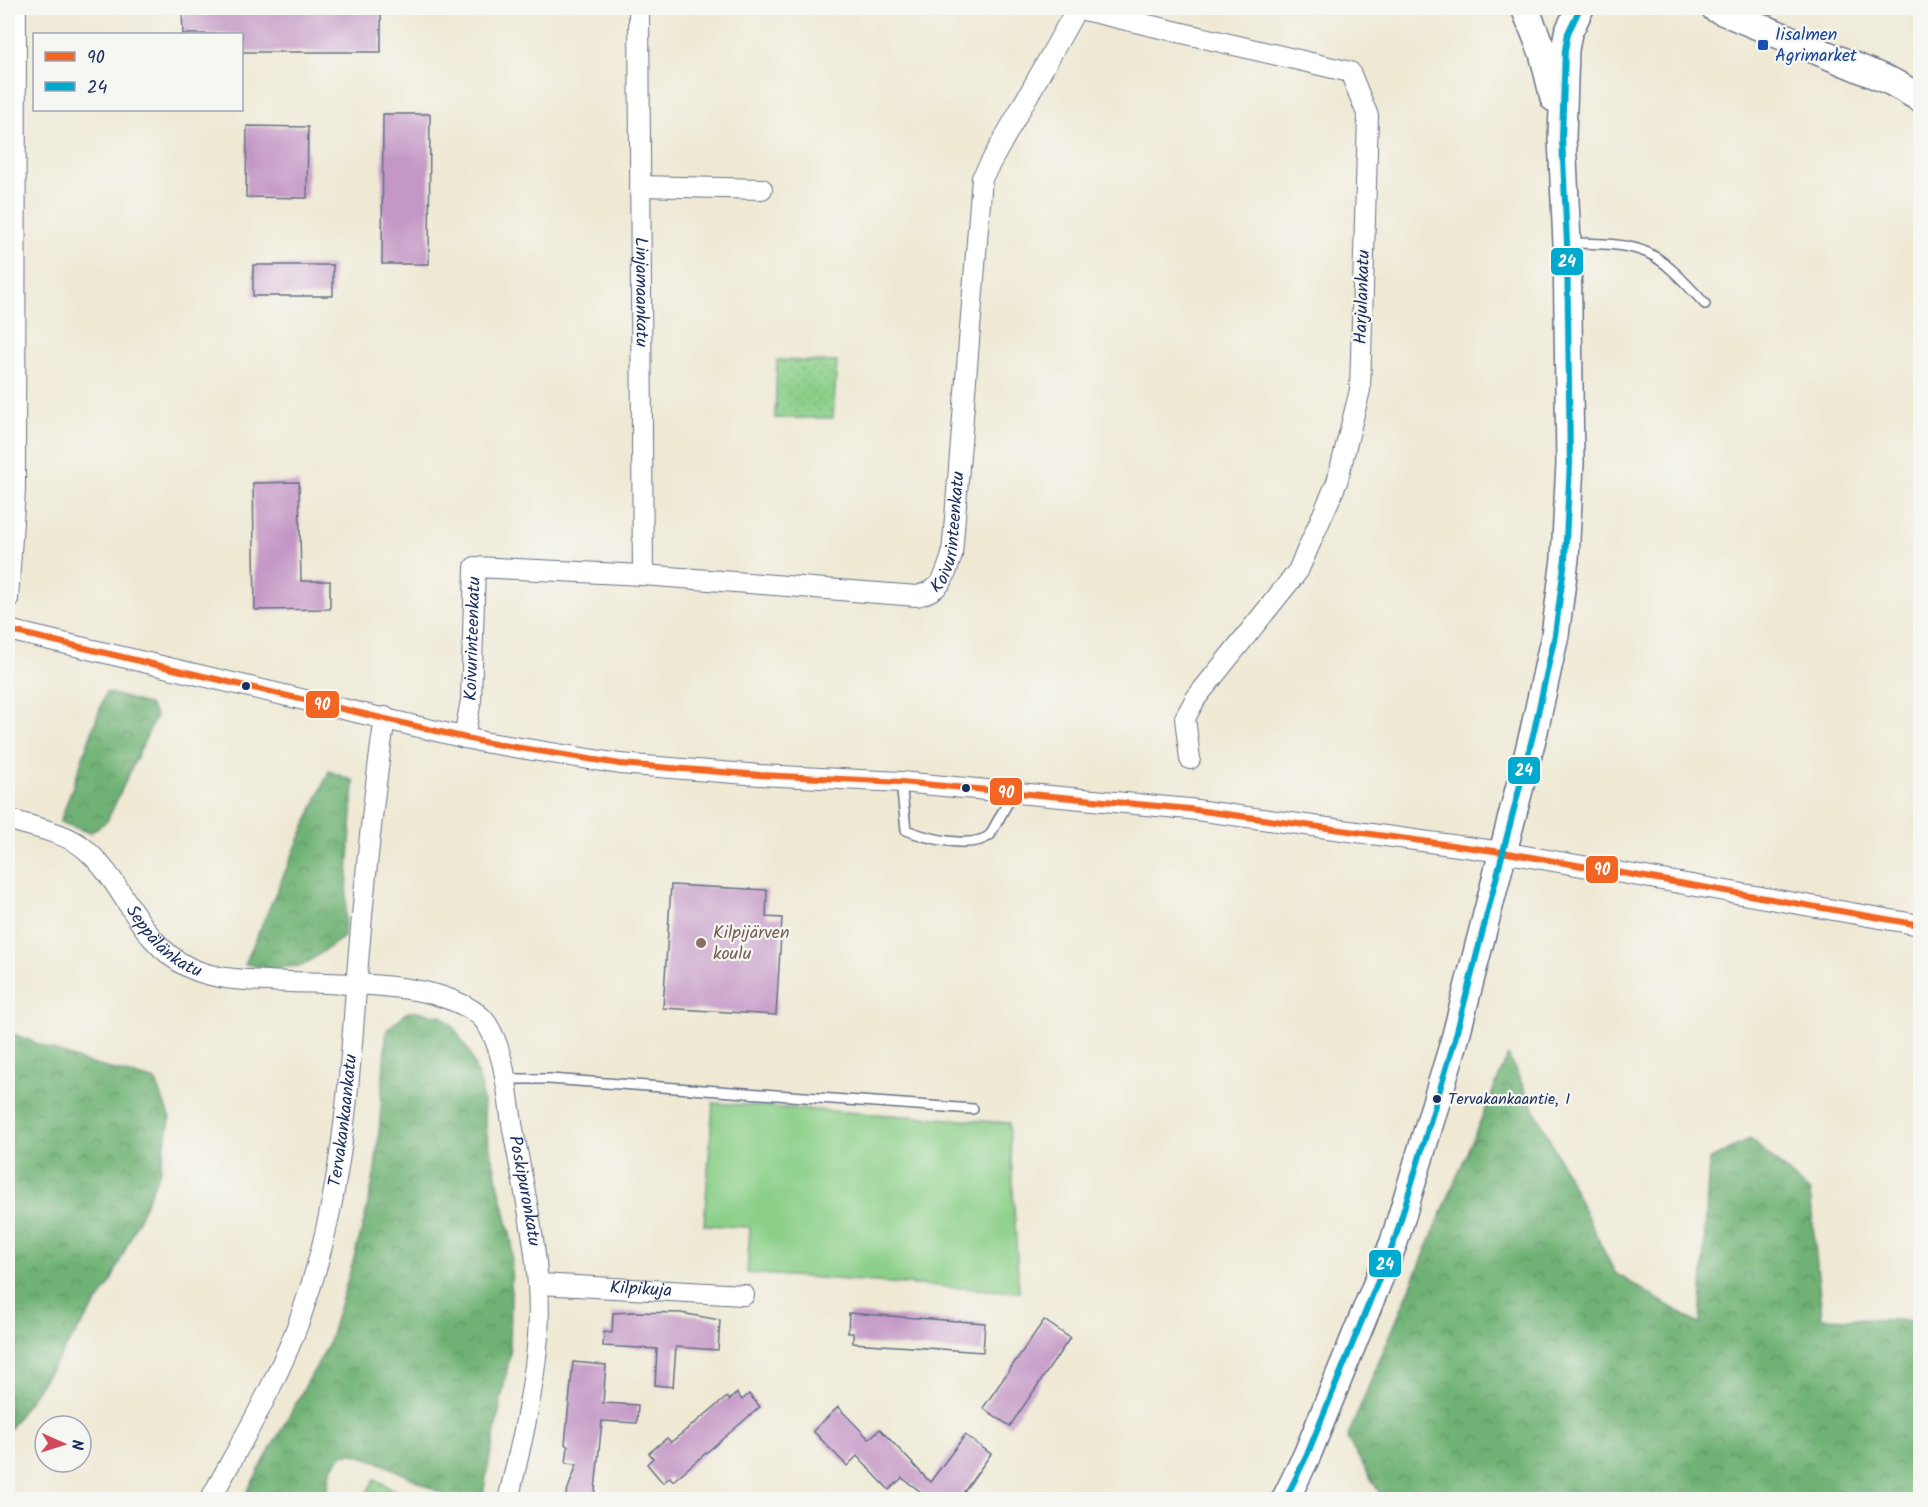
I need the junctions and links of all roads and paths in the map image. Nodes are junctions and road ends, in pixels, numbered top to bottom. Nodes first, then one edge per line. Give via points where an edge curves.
1 (16, 8) edge
2 (639, 8) edge
3 (1076, 8) edge
4 (1525, 8) edge
5 (1534, 8) edge
6 (1579, 8) edge
7 (1716, 9) edge
8 (1920, 98) edge
9 (1562, 138) junction
10 (640, 186) junction
11 (762, 189) dead end
12 (1567, 243) junction
13 (1705, 304) dead end
14 (643, 575) junction
15 (8, 598) edge
16 (8, 630) edge
17 (386, 717) junction
18 (465, 738) junction
19 (1190, 759) dead end
20 (901, 782) junction
21 (1012, 793) junction
22 (8, 819) edge
23 (1502, 852) junction
24 (1920, 925) edge
25 (356, 986) junction
26 (505, 1079) junction
27 (973, 1109) dead end
28 (539, 1284) junction
29 (744, 1295) dead end
30 (210, 1500) edge
31 (508, 1500) edge
32 (1285, 1500) edge

1 - 15 street via 15,490
2 - 10 street, Linjamaankatu
3 - 14 street, Koivurinteenkatu via 982,178 951,555 945,578 933,591 917,596
3 - 19 street, Harjulankatu via 1350,72 1368,116 1360,390 1337,482 1298,571 1196,698 1185,718
4 - 9 street via 1543,53
5 - 6 street via 1556,13
6 - 9 street via 1565,50
7 - 8 street via 1892,82
9 - 12 street
10 - 11 street
10 - 14 street, Linjamaankatu
12 - 13 lane via 1611,243 1651,253 1671,267
12 - 23 street via 1570,463 1565,559 1555,635
14 - 18 street, Koivurinteenkatu via 475,567 471,700
16 - 17 street
17 - 18 street
17 - 25 street, Tervakankaankatu
18 - 20 street via 620,764 759,776
20 - 21 street
20 - 21 lane via 906,830 922,837 970,842 990,835
21 - 23 street via 1189,809
22 - 25 street, Seppälänkatu via 83,846 99,862 166,955 192,969 228,979
23 - 24 street
23 - 32 street via 1455,1039 1394,1242
25 - 26 street, Poskipuronkatu via 442,996 475,1012 485,1021 496,1042
25 - 30 street, Tervakankaankatu via 344,1131 305,1304 284,1360
26 - 27 lane
26 - 28 street, Poskipuronkatu
28 - 29 street, Kilpikuja
28 - 31 street, Poskipuronkatu via 538,1336 529,1405

